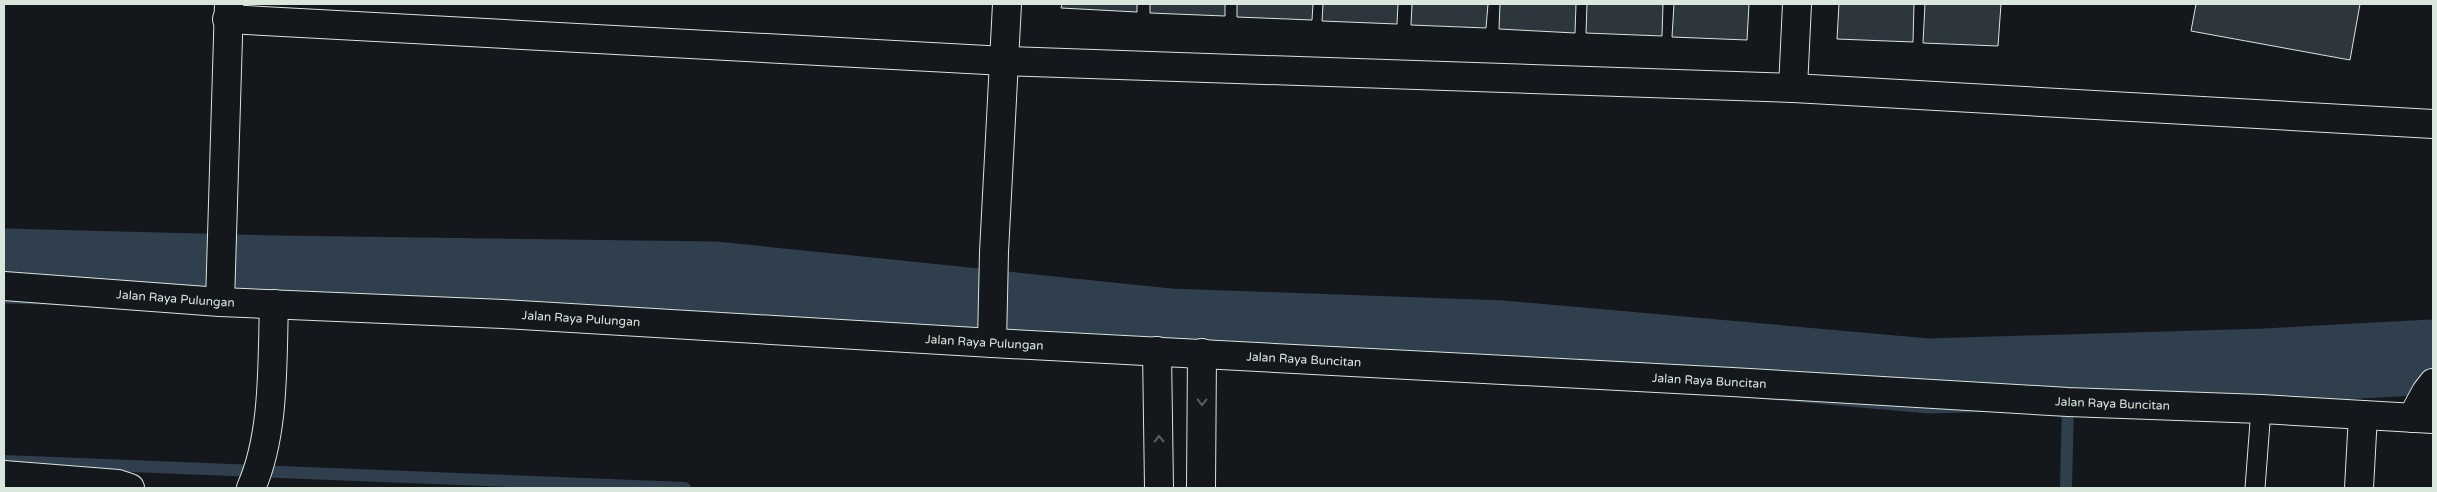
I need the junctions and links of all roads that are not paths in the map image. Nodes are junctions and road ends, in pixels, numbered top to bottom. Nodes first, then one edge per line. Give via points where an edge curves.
1 (1007, 4) edge
2 (1797, 4) edge
3 (228, 11) edge
4 (1005, 61) junction
5 (1793, 88) junction
6 (2433, 124) edge
7 (4, 286) edge
8 (220, 291) junction
9 (274, 304) junction
10 (992, 343) junction
11 (1157, 351) junction
12 (1202, 353) junction
13 (2433, 383) edge
14 (2261, 409) junction
15 (2423, 418) edge
16 (2362, 435) junction
17 (4, 476) edge
18 (130, 488) edge
19 (251, 488) edge
20 (1159, 488) edge
21 (1201, 488) edge
22 (2255, 488) edge
23 (2359, 488) edge

1 - 4 street
2 - 5 street
3 - 4 street
3 - 8 street
4 - 5 street
4 - 10 street
5 - 6 street
7 - 8 street, Jalan Raya Pulungan
8 - 9 street, Jalan Raya Pulungan
9 - 10 street, Jalan Raya Pulungan via 513,314
9 - 19 street via 272,377 263,453
10 - 11 street, Jalan Raya Pulungan
11 - 12 street, Jalan Raya Buncitan
20 -> 11 street
12 - 14 street, Jalan Raya Buncitan via 2081,403
12 -> 21 street
13 - 15 street via 2426,392
14 - 16 street, Jalan Raya Buncitan
14 - 22 lane
15 - 16 street, Jalan Raya Buncitan
16 - 23 street
17 - 18 street via 118,484

